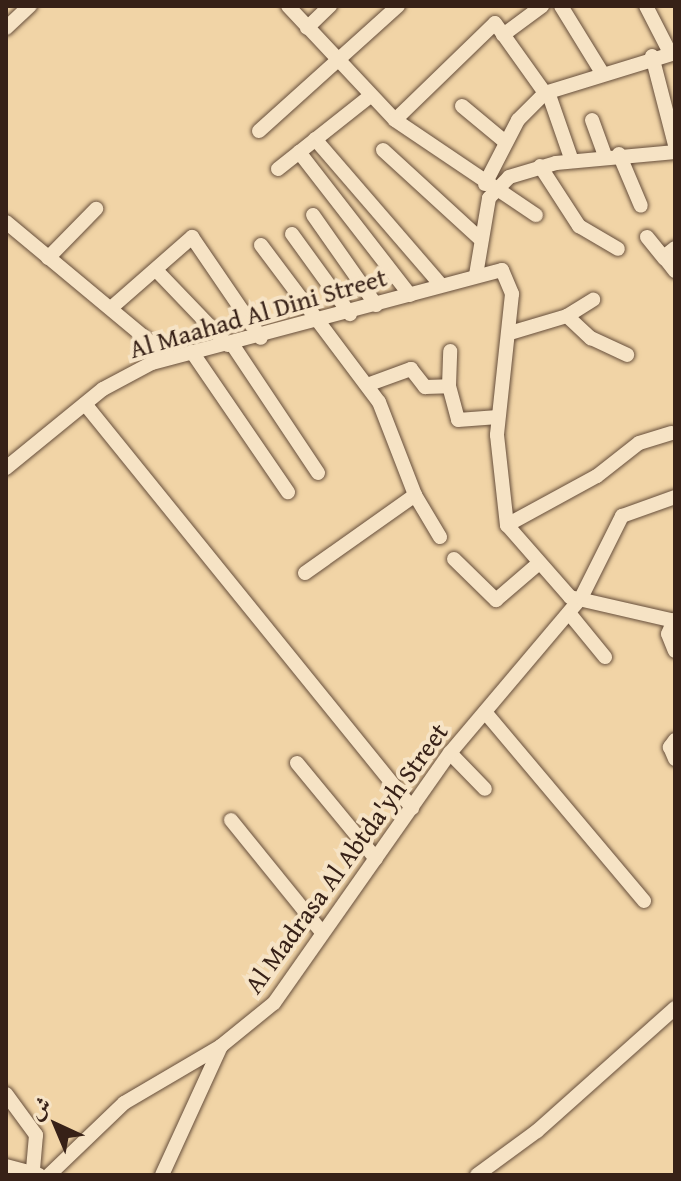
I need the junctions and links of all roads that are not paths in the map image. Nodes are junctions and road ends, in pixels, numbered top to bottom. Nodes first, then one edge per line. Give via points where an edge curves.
1 (30, 6) edge
2 (288, 6) edge
3 (330, 6) edge
4 (398, 6) edge
5 (542, 6) edge
6 (561, 6) edge
7 (646, 6) edge
8 (6, 28) edge
9 (307, 28) junction
10 (499, 29) junction
11 (672, 53) edge
12 (652, 56) junction
13 (338, 63) junction
14 (601, 71) junction
15 (547, 92) junction
16 (369, 97) junction
17 (462, 106) dead end
18 (395, 120) junction
19 (592, 120) dead end
20 (259, 131) dead end
21 (315, 139) junction
22 (504, 141) junction
23 (675, 145) edge
24 (383, 150) dead end
25 (299, 152) junction
26 (675, 152) edge
27 (612, 155) junction
28 (572, 161) junction
29 (540, 166) junction
30 (278, 169) dead end
31 (490, 187) junction
32 (641, 206) dead end
33 (96, 209) dead end
34 (313, 215) dead end
35 (536, 215) dead end
36 (6, 222) edge
37 (292, 234) dead end
38 (647, 237) dead end
39 (480, 239) junction
40 (261, 245) dead end
41 (618, 249) dead end
42 (48, 258) junction
43 (672, 259) edge
44 (156, 270) junction
45 (476, 275) junction
46 (441, 285) junction
47 (410, 295) junction
48 (593, 300) dead end
49 (376, 305) junction
50 (111, 308) junction
51 (350, 314) junction
52 (567, 316) junction
53 (316, 324) junction
54 (510, 333) junction
55 (261, 338) junction
56 (230, 344) junction
57 (450, 351) dead end
58 (192, 352) junction
59 (627, 355) dead end
60 (169, 358) junction
61 (367, 385) junction
62 (449, 386) junction
63 (85, 404) junction
64 (498, 417) junction
65 (675, 449) edge
66 (6, 468) edge
67 (318, 473) dead end
68 (288, 492) dead end
69 (415, 495) junction
70 (675, 497) edge
71 (507, 525) junction
72 (440, 537) dead end
73 (454, 559) dead end
74 (539, 563) junction
75 (305, 573) dead end
76 (581, 598) junction
77 (569, 613) junction
78 (674, 620) edge
79 (675, 651) edge
80 (605, 657) dead end
81 (485, 712) junction
82 (675, 740) edge
83 (450, 753) junction
84 (675, 759) edge
85 (297, 763) dead end
86 (485, 789) dead end
87 (412, 808) junction
88 (231, 820) dead end
89 (376, 859) junction
90 (644, 901) dead end
91 (321, 931) junction
92 (675, 1008) edge
93 (221, 1046) junction
94 (6, 1094) edge
95 (6, 1166) edge
96 (36, 1174) edge
97 (49, 1175) edge
98 (162, 1175) edge
99 (477, 1175) edge

1 - 8 street
2 - 9 street
3 - 9 street
4 - 13 street
5 - 10 street
6 - 14 street
7 - 11 street
9 - 13 street
10 - 15 street
10 - 18 street
11 - 12 street
12 - 14 street
12 - 23 street
13 - 16 street
13 - 20 street
14 - 15 street
15 - 22 street
15 - 28 street
16 - 18 street
16 - 21 street
17 - 22 street
18 - 31 street
19 - 27 street
21 - 25 street
21 - 46 street
22 - 31 street
24 - 39 street
25 - 30 street
25 - 47 street
26 - 27 street
27 - 28 street
27 - 32 street
28 - 29 street
29 - 31 street
29 - 41 street via 579,226
31 - 35 street
31 - 39 street
33 - 42 street
34 - 49 street
36 - 42 street
37 - 51 street
38 - 43 street
39 - 45 street
40 - 53 street
42 - 50 street
44 - 50 street
44 - 55 street via 192,237
44 - 56 street
45 - 46 street, Al Maahad Al Dini Street
45 - 54 street, Al Maahad Al Dini Street via 502,270 512,294
46 - 47 street, Al Maahad Al Dini Street
47 - 49 street, Al Maahad Al Dini Street
48 - 52 street
49 - 51 street, Al Maahad Al Dini Street
50 - 60 street
51 - 53 street, Al Maahad Al Dini Street
52 - 54 street
52 - 59 street via 591,338
53 - 55 street, Al Maahad Al Dini Street
53 - 61 street
54 - 64 street
55 - 56 street, Al Maahad Al Dini Street
56 - 58 street, Al Maahad Al Dini Street
56 - 67 street
57 - 62 street
58 - 60 street, Al Maahad Al Dini Street
58 - 68 street
60 - 63 street, Al Maahad Al Dini Street via 119,379
61 - 62 street via 407,368 425,387
61 - 69 street via 386,415
62 - 64 street via 455,418
63 - 66 street, Al Maahad Al Dini Street
63 - 87 street
64 - 71 street via 500,496
65 - 71 street via 670,430 639,443 597,476
69 - 72 street
69 - 75 street
70 - 76 street, Al Madrasa Al Abtda'yh Street via 622,516
71 - 74 street
73 - 74 street via 496,600
74 - 76 street via 570,597
76 - 77 street, Al Madrasa Al Abtda'yh Street
76 - 78 street
77 - 80 street
77 - 81 street, Al Madrasa Al Abtda'yh Street
78 - 79 street via 668,634
81 - 83 street, Al Madrasa Al Abtda'yh Street
81 - 90 street
82 - 84 street via 670,747
83 - 86 street
83 - 87 street, Al Madrasa Al Abtda'yh Street
85 - 89 street
87 - 89 street, Al Madrasa Al Abtda'yh Street
88 - 91 street
89 - 91 street, Al Madrasa Al Abtda'yh Street
91 - 93 street, Al Madrasa Al Abtda'yh Street via 274,1003
92 - 99 street via 537,1131
93 - 97 street, Al Madrasa Al Abtda'yh Street via 124,1103
93 - 98 street
94 - 96 street via 36,1135
95 - 96 street

